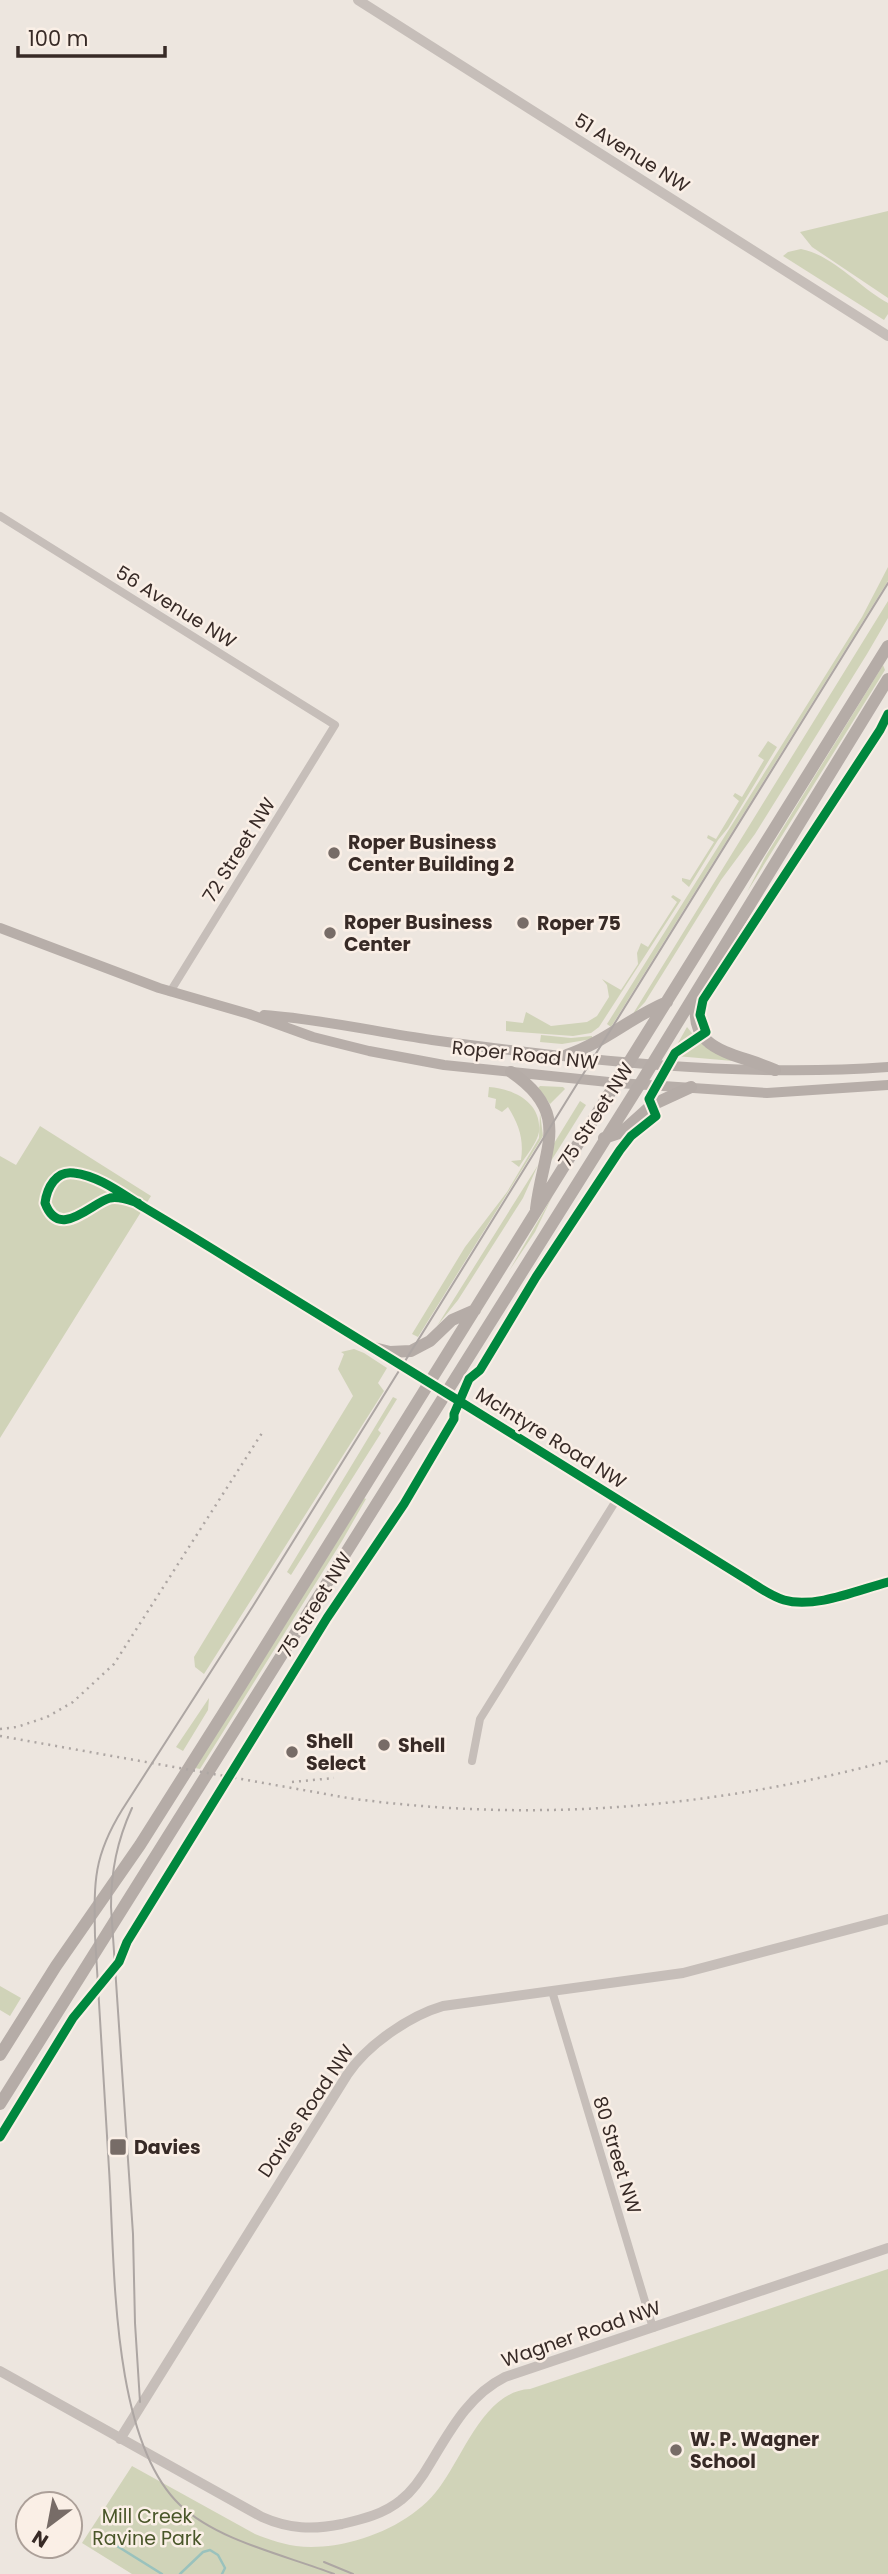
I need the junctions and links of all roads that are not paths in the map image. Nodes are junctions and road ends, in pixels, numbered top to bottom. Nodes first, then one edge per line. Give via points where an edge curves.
1 (358, 0) edge
2 (888, 336) edge
3 (0, 516) edge
4 (887, 649) edge
5 (888, 679) edge
6 (335, 725) joint
7 (0, 928) edge
8 (701, 982) junction
9 (170, 992) junction
10 (667, 1001) junction
11 (249, 1014) junction
12 (567, 1055) junction
13 (631, 1061) junction
14 (653, 1063) junction
15 (888, 1067) edge
16 (775, 1070) junction
17 (511, 1072) junction
18 (618, 1083) junction
19 (640, 1084) junction
20 (888, 1085) edge
21 (691, 1087) junction
22 (604, 1139) junction
23 (138, 1203) junction
24 (535, 1214) junction
25 (475, 1310) junction
26 (374, 1348) junction
27 (430, 1383) junction
28 (445, 1392) junction
29 (617, 1499) junction
30 (888, 1582) edge
31 (472, 1761) dead end
32 (888, 1919) edge
33 (552, 1991) junction
34 (0, 2055) edge
35 (0, 2104) edge
36 (888, 2248) edge
37 (653, 2328) junction
38 (0, 2371) edge
39 (120, 2439) junction

1 - 2 street, 51 Avenue NW
3 - 6 street, 56 Avenue NW
4 - 10 main road, 75 Street NW
5 - 8 main road, 75 Street NW
6 - 9 street, 72 Street NW
7 - 9 main road, Roper Road NW
8 - 14 main road, 75 Street NW
8 - 16 main road via 694,1015 701,1035 719,1049
9 - 11 main road, Roper Road NW
10 - 12 main road via 642,1012 602,1041
10 - 13 main road, 75 Street NW
11 - 12 main road, Roper Road NW via 310,1018 362,1030
11 - 17 main road, Roper Road NW via 358,1049
12 - 13 main road, Roper Road NW
13 - 14 main road, Roper Road NW
13 - 18 main road, 75 Street NW
14 - 16 main road, Roper Road NW
14 - 19 main road, 75 Street NW
15 - 16 main road, Roper Road NW
17 - 18 main road, Roper Road NW
17 - 24 main road via 541,1098 548,1119
18 - 19 main road, Roper Road NW
18 - 24 main road, 75 Street NW
19 - 21 main road, Roper Road NW
19 - 22 main road, 75 Street NW
20 - 21 main road, Roper Road NW via 767,1093
21 - 22 main road via 652,1105 622,1132
22 - 28 main road, 75 Street NW
23 - 23 street, McIntyre Road NW via 110,1198 65,1220 53,1215 45,1203 52,1182 72,1172
23 - 26 street, McIntyre Road NW
24 - 25 main road, 75 Street NW
25 - 26 main road via 452,1320 411,1352
25 - 27 main road, 75 Street NW
26 - 27 street, McIntyre Road NW
27 - 28 street, McIntyre Road NW
27 - 34 main road, 75 Street NW via 147,1834
28 - 29 street, McIntyre Road NW
28 - 35 main road, 75 Street NW
29 - 30 street, McIntyre Road NW via 780,1599 811,1602
29 - 31 street, McIntyre Road NW via 480,1719
32 - 33 street, Davies Road NW via 704,1968
33 - 37 street, 80 Street NW
33 - 39 street, Davies Road NW via 436,2008 359,2057
36 - 37 street, Wagner Road NW
37 - 39 street, Wagner Road NW via 491,2384 467,2407 403,2499 377,2514 343,2524 312,2528 278,2524
38 - 39 street, Wagner Road NW

